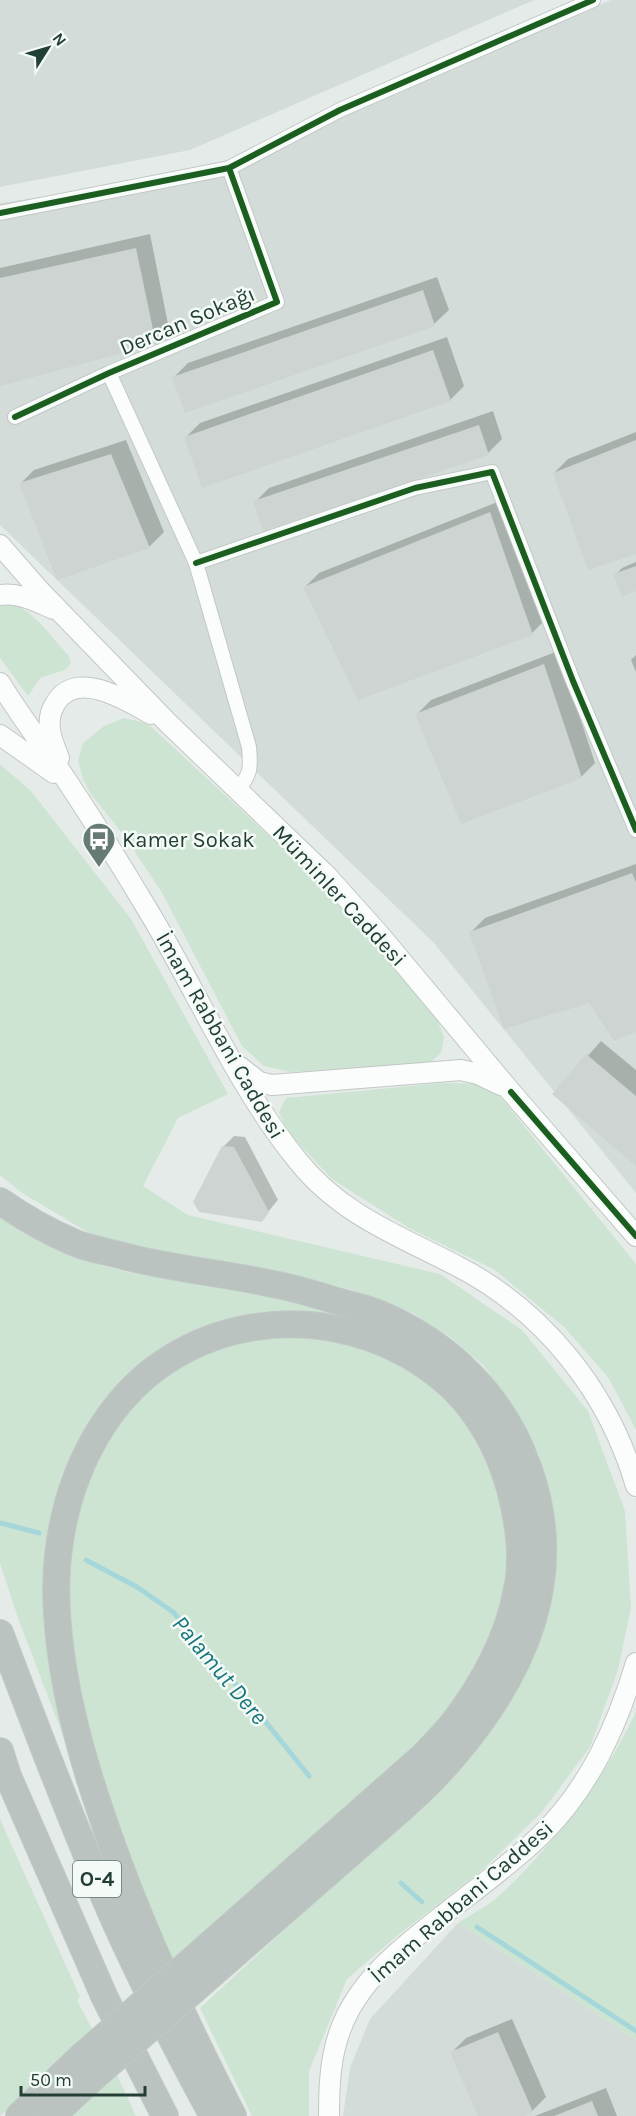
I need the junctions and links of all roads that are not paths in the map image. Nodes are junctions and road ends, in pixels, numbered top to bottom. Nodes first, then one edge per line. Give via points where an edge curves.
1 (593, 0) edge
2 (229, 168) junction
3 (0, 213) edge
4 (109, 373) junction
5 (15, 417) dead end
6 (0, 545) edge
7 (196, 564) junction
8 (0, 595) edge
9 (62, 612) junction
10 (0, 683) edge
11 (168, 723) junction
12 (0, 735) edge
13 (70, 786) junction
14 (237, 790) junction
15 (636, 830) edge
16 (451, 1018) junction
17 (227, 1052) junction
18 (440, 1070) junction
19 (290, 1083) junction
20 (511, 1092) junction
21 (280, 1137) junction
22 (0, 1201) edge
23 (636, 1236) edge
24 (636, 1486) edge
25 (0, 1633) edge
26 (636, 1663) edge
27 (0, 1751) edge
28 (188, 1979) junction
29 (88, 2067) junction
30 (19, 2116) edge
31 (52, 2116) edge
32 (165, 2116) edge
33 (213, 2116) edge
34 (233, 2116) edge
35 (329, 2116) edge

1 - 2 street via 340,110
2 - 3 street
2 - 4 street, Dercan Sokağı via 277,302
4 - 5 street, Dercan Sokağı
4 - 7 street, Dercan Sokağı
6 - 9 main road, Müminler Caddesi
7 - 14 street, Dercan Sokağı via 249,747 249,777
7 - 15 street via 415,488 492,472
8 - 9 main road via 23,597
9 - 11 main road, Müminler Caddesi
10 - 13 main road, İmam Rabbani Caddesi
11 - 13 main road via 112,693 78,687 63,694 50,715 50,730
11 - 14 main road, Müminler Caddesi
12 - 13 main road
13 - 17 main road, İmam Rabbani Caddesi via 149,912
14 - 16 main road, Müminler Caddesi via 328,877
16 - 18 main road via 461,1051 457,1059
16 - 20 main road, Müminler Caddesi
17 - 19 main road via 259,1082
17 - 21 main road, İmam Rabbani Caddesi
18 - 19 main road
18 - 20 main road via 478,1074
19 - 21 main road via 269,1102 269,1114
20 - 23 main road, Müminler Caddesi
21 - 24 main road, İmam Rabbani Caddesi via 319,1185 345,1206 370,1223 497,1288 534,1319 569,1358 605,1410
22 - 28 highway via 75,1243 153,1264 288,1287 379,1313 417,1332 456,1360 484,1388 522,1447 535,1484 545,1558 538,1599 527,1640 490,1709 452,1759 414,1797
25 - 33 highway, O-4 via 110,1910
26 - 35 main road, İmam Rabbani Caddesi via 601,1754 561,1813 512,1860 410,1941 365,1986 340,2030 330,2077
27 - 32 highway, O-4 via 105,1998
28 - 29 highway, bridge
28 - 34 highway via 453,1723 479,1685 503,1636 518,1588 516,1512 503,1467 487,1433 444,1380 394,1348 368,1337 317,1325 281,1323 248,1327 174,1355 128,1393 87,1450 72,1487 59,1549 57,1610 63,1679 84,1763 121,1874 184,2019
29 - 30 highway
29 - 31 highway

